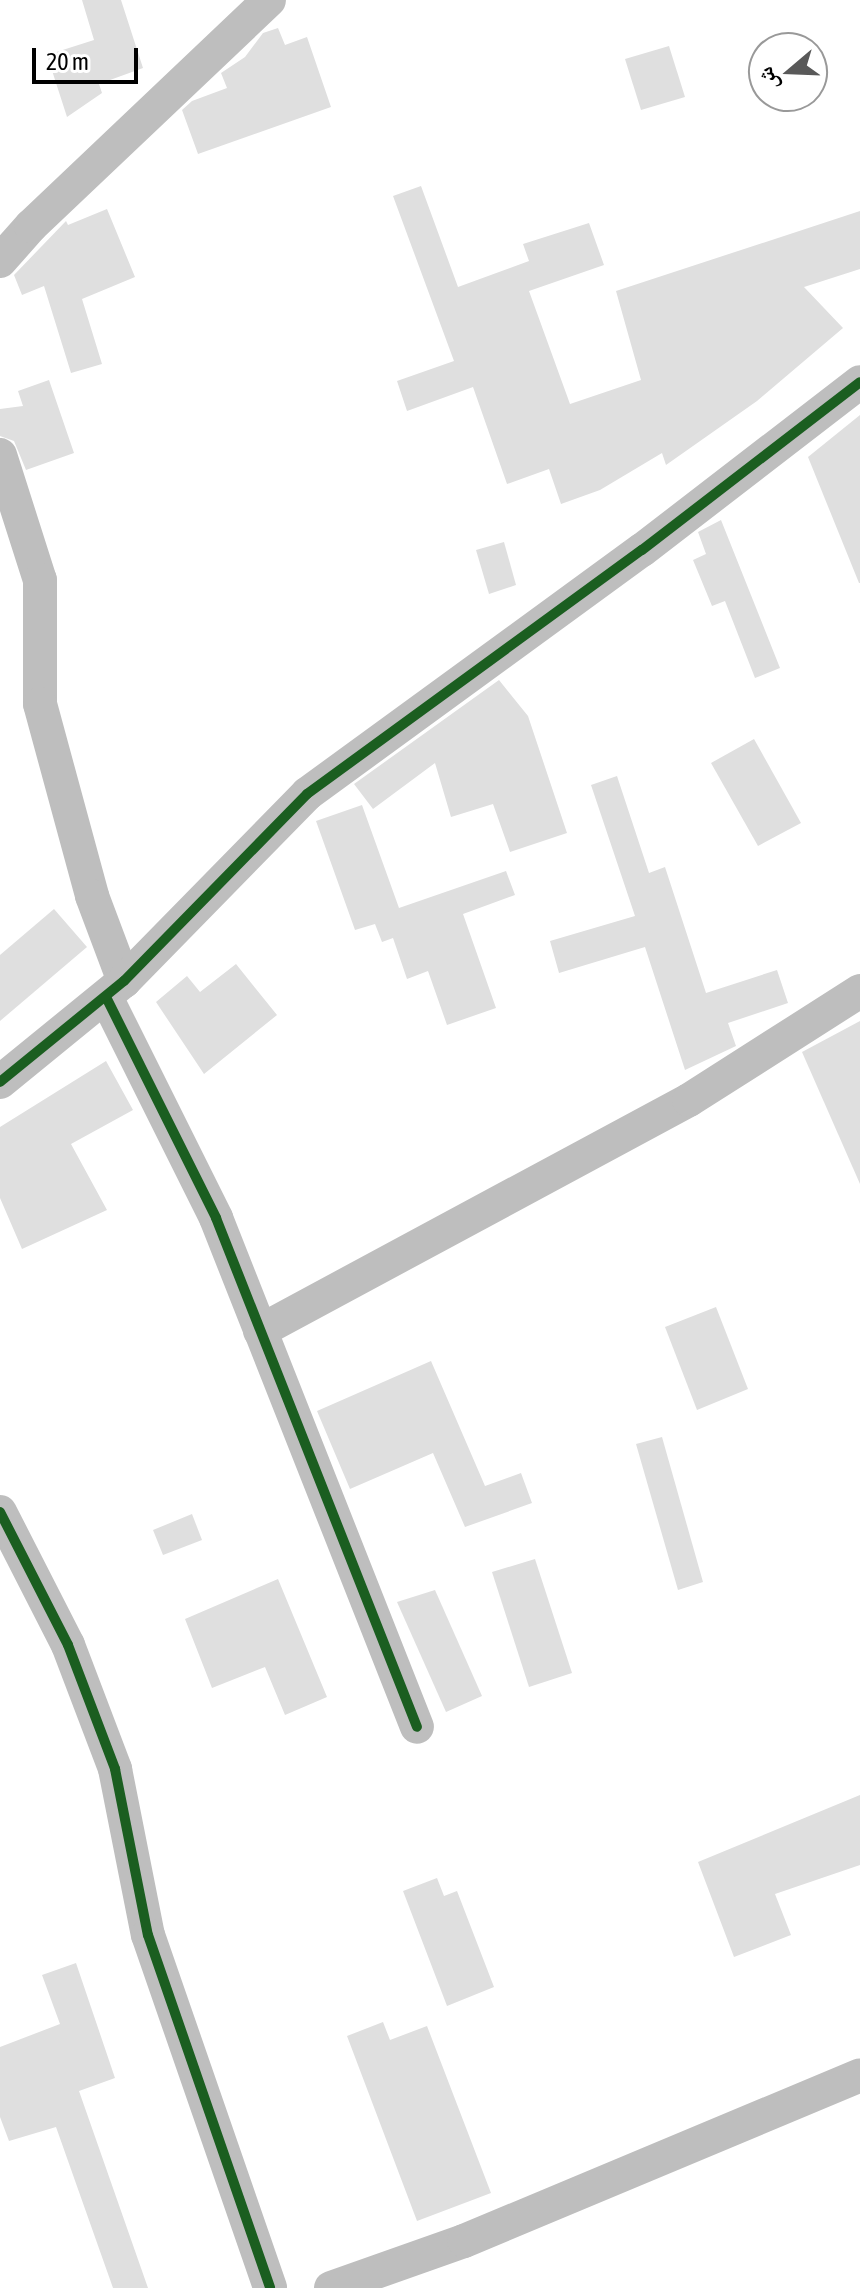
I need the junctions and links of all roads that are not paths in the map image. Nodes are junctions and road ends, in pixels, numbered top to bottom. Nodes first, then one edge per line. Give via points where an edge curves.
1 (269, 0) edge
2 (0, 261) edge
3 (860, 382) edge
4 (0, 455) edge
5 (115, 989) junction
6 (860, 991) edge
7 (0, 1082) edge
8 (260, 1331) junction
9 (0, 1512) edge
10 (417, 1727) dead end
11 (860, 2075) edge
12 (270, 2288) edge
13 (331, 2288) edge

1 - 2 street
3 - 5 street via 642,550 307,794
4 - 5 street via 40,580 40,704
5 - 7 street
5 - 8 street
6 - 8 street via 689,1100
8 - 10 street
9 - 12 street via 68,1645 115,1769 148,1935
11 - 13 street via 464,2241

